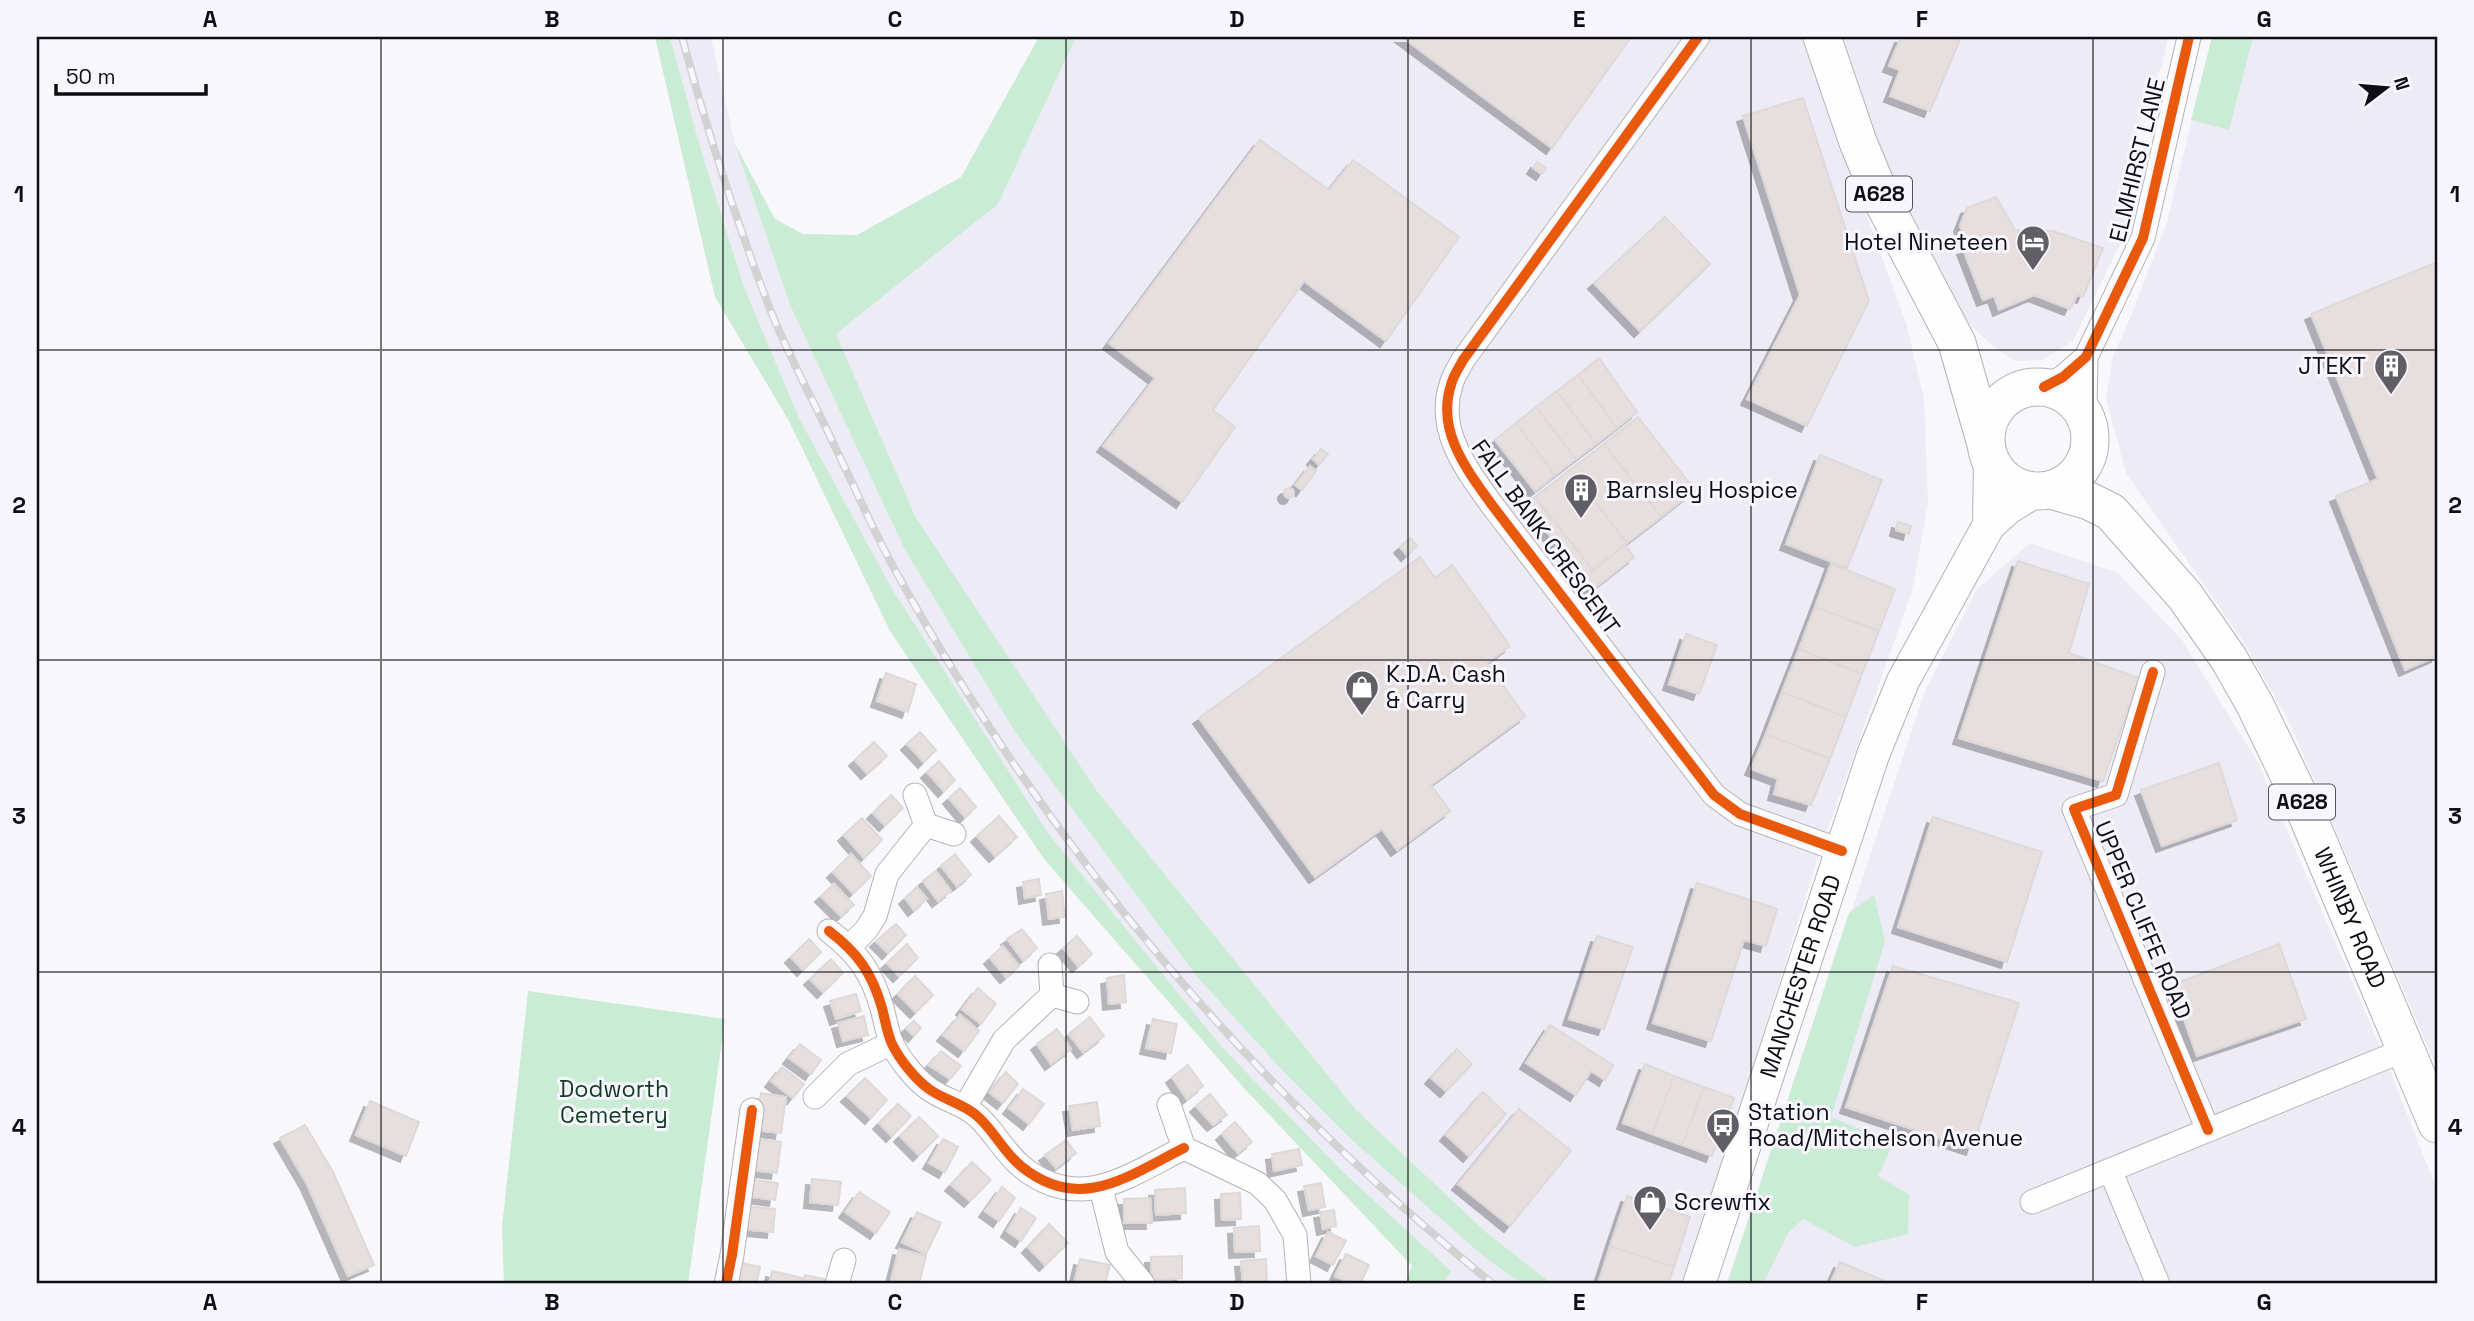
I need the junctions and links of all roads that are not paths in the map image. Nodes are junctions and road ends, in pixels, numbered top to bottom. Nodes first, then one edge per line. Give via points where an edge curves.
1 (1698, 37) edge
2 (1822, 37) edge
3 (2189, 37) edge
4 (1956, 343) junction
5 (2086, 357) junction
6 (2039, 387) junction
7 (2090, 438) junction
8 (1988, 452) junction
9 (2043, 491) junction
10 (2111, 512) junction
11 (1989, 524) junction
12 (2153, 672) dead end
13 (915, 795) dead end
14 (926, 825) junction
15 (954, 834) dead end
16 (1842, 851) junction
17 (829, 930) dead end
18 (850, 946) junction
19 (1050, 965) dead end
20 (1052, 995) junction
21 (1077, 1002) dead end
22 (892, 1043) junction
23 (2407, 1049) junction
24 (815, 1097) dead end
25 (1169, 1105) dead end
26 (965, 1107) junction
27 (752, 1110) dead end
28 (2437, 1124) edge
29 (2208, 1130) junction
30 (1184, 1149) junction
31 (2110, 1170) junction
32 (1101, 1188) junction
33 (2032, 1202) dead end
34 (844, 1260) dead end
35 (726, 1284) edge
36 (837, 1284) edge
37 (1143, 1284) edge
38 (1299, 1284) edge
39 (1699, 1284) edge
40 (2158, 1284) edge

1 - 16 street, FALL BANK CRESCENT via 1463,360 1448,400 1452,440 1492,505 1714,795 1740,814
2 - 4 highway, MANCHESTER ROAD / A628 via 1882,200
3 - 5 street, ELMHIRST LANE via 2143,238
4 - 6 highway, MANCHESTER ROAD / A628 via 2006,379
4 - 8 highway, MANCHESTER ROAD / A628
5 - 6 street, ELMHIRST LANE via 2063,377
5 - 7 street, ELMHIRST LANE via 2085,408
6 - 7 highway, MANCHESTER ROAD / A628 via 2071,397 2082,409
6 - 8 highway, MANCHESTER ROAD via 2015,392 2000,403 1988,423
7 - 9 highway, MANCHESTER ROAD via 2079,472 2064,485
7 - 10 highway, WHINBY ROAD / A628
8 - 9 highway, MANCHESTER ROAD / A628 via 2007,481
8 - 11 main road, MANCHESTER ROAD
9 - 10 highway, WHINBY ROAD / A628 via 2089,500
9 - 11 main road, MANCHESTER ROAD
10 - 23 highway, WHINBY ROAD / A628 via 2185,596 2255,705
11 - 16 main road, MANCHESTER ROAD via 1903,681
12 - 29 street, UPPER CLIFFE ROAD via 2116,795 2074,809
13 - 14 street
14 - 15 street
14 - 18 street via 887,874 875,916
16 - 39 main road, MANCHESTER ROAD
17 - 18 street
18 - 22 street via 872,976
19 - 20 street
20 - 21 street
20 - 26 street via 1003,1040
22 - 24 street via 848,1064
22 - 26 street via 930,1090
23 - 28 highway, WHINBY ROAD / A628
23 - 29 street
25 - 30 street
26 - 32 street via 1020,1166 1038,1178 1062,1186
27 - 35 street
29 - 31 street
30 - 32 street
30 - 38 street via 1257,1183 1275,1200 1295,1235
31 - 33 street
31 - 40 street
32 - 37 street via 1117,1252
34 - 36 street

